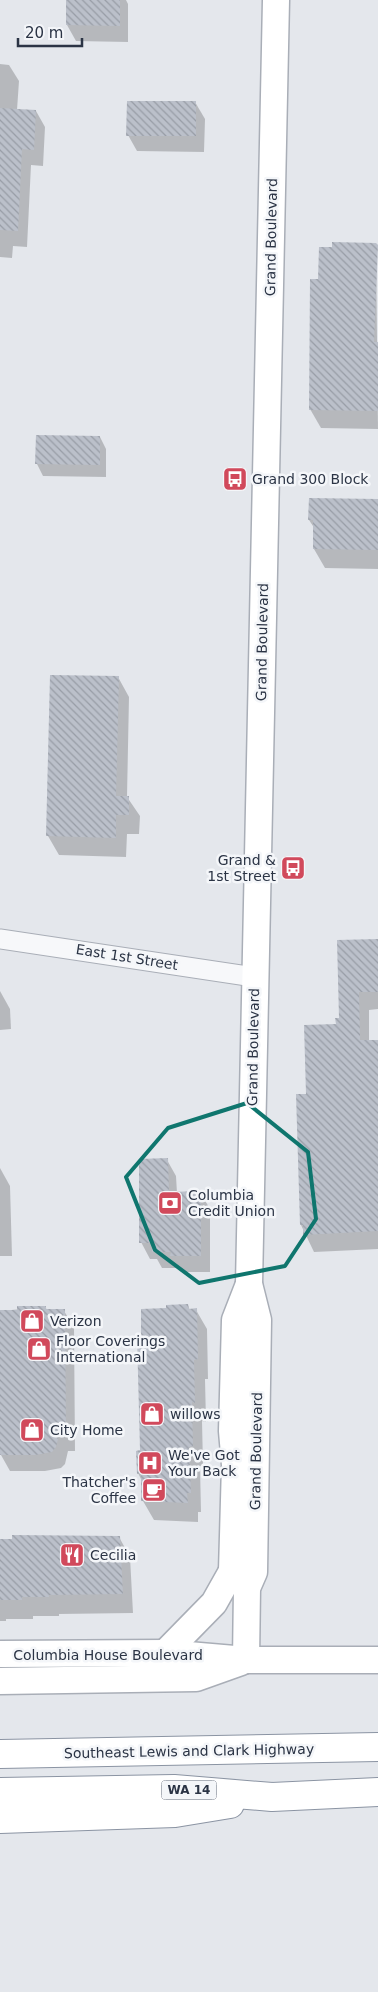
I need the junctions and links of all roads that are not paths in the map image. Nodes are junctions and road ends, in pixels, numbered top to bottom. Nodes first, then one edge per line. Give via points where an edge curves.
1 (276, 0) edge
2 (0, 939) edge
3 (254, 977) junction
4 (240, 1579) junction
5 (165, 1653) junction
6 (0, 1654) edge
7 (246, 1660) junction
8 (378, 1660) edge
9 (0, 1681) edge
10 (378, 1748) edge
11 (0, 1754) edge
12 (0, 1792) edge
13 (378, 1792) edge
14 (272, 1796) junction
15 (0, 1819) edge

1 - 3 main road, Grand Boulevard
2 - 3 street, East 1st Street
3 - 4 main road, Grand Boulevard via 249,1284 235,1320 232,1431
4 - 5 main road
4 - 7 main road, Grand Boulevard
5 - 6 main road, Columbia House Boulevard
5 - 7 main road, Columbia House Boulevard
7 - 8 main road, Columbia House Boulevard
7 - 9 main road, Columbia House Boulevard via 196,1678
10 - 11 highway, Southeast Lewis and Clark Highway
12 - 14 highway, WA 14 via 174,1789
13 - 14 highway, WA 14
14 - 15 highway via 175,1813

